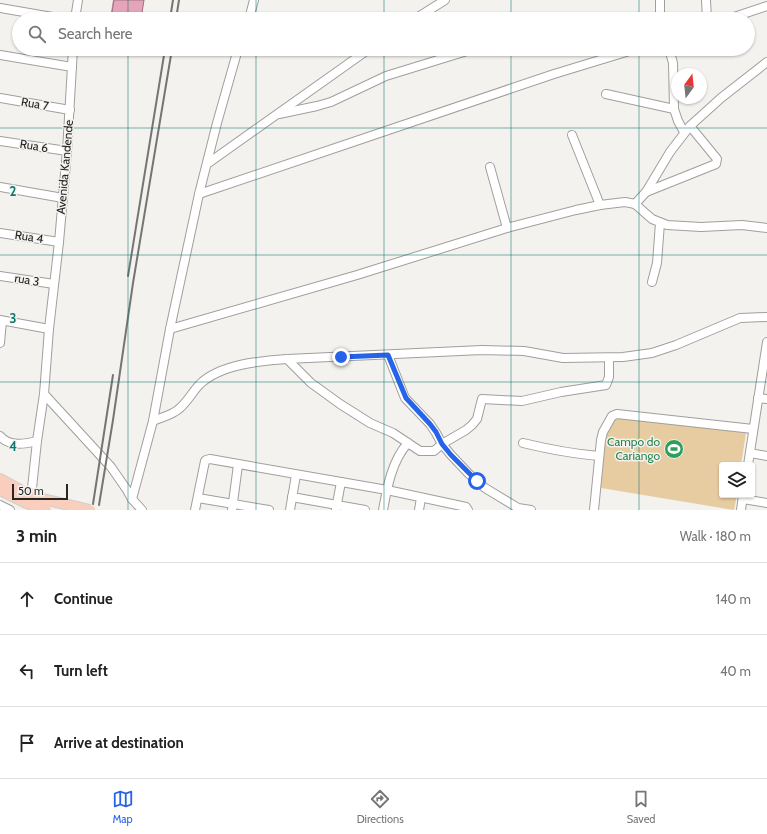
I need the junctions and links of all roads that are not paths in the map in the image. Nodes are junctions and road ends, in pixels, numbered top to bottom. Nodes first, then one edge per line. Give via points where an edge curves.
1 (78, 0) edge
2 (254, 0) edge
3 (445, 0) edge
4 (660, 0) edge
5 (706, 0) edge
6 (767, 6) edge
7 (0, 8) edge
8 (23, 12) edge
9 (76, 12) edge
10 (250, 12) edge
11 (426, 12) edge
12 (660, 12) edge
13 (707, 12) edge
14 (749, 12) edge
15 (0, 55) edge
16 (73, 56) edge
17 (236, 56) edge
18 (359, 56) edge
19 (454, 56) edge
20 (613, 56) edge
21 (671, 56) edge
22 (767, 62) edge
23 (72, 67) junction
24 (606, 94) dead end
25 (0, 98) edge
26 (674, 109) junction
27 (70, 110) junction
28 (279, 114) junction
29 (690, 126) junction
30 (684, 132) junction
31 (572, 135) dead end
32 (0, 141) edge
33 (67, 151) junction
34 (207, 164) junction
35 (490, 167) dead end
36 (0, 187) edge
37 (646, 192) junction
38 (199, 194) junction
39 (63, 198) junction
40 (635, 204) junction
41 (600, 205) junction
42 (660, 223) junction
43 (506, 228) junction
44 (767, 228) edge
45 (0, 232) edge
46 (59, 242) junction
47 (0, 276) edge
48 (652, 282) dead end
49 (54, 284) junction
50 (767, 317) edge
51 (1, 320) edge
52 (49, 329) junction
53 (170, 329) junction
54 (767, 342) edge
55 (0, 343) edge
56 (388, 355) junction
57 (609, 358) junction
58 (287, 359) junction
59 (44, 394) junction
60 (758, 398) junction
61 (767, 399) edge
62 (152, 421) junction
63 (753, 429) junction
64 (0, 436) edge
65 (37, 441) junction
66 (408, 443) junction
67 (523, 443) dead end
68 (442, 444) junction
69 (750, 453) junction
70 (599, 456) junction
71 (767, 456) edge
72 (748, 462) edge
73 (238, 465) junction
74 (296, 475) junction
75 (0, 480) edge
76 (341, 482) junction
77 (0, 490) edge
78 (387, 490) junction
79 (26, 494) junction
80 (292, 497) junction
81 (198, 498) junction
82 (421, 498) junction
83 (743, 498) edge
84 (747, 498) edge
85 (132, 500) junction
86 (767, 503) edge
87 (0, 505) edge
88 (232, 507) edge
89 (336, 508) edge
90 (518, 509) edge
91 (10, 510) edge
92 (46, 510) edge
93 (90, 510) edge
94 (142, 510) edge
95 (195, 510) edge
96 (269, 510) edge
97 (290, 510) edge
98 (365, 510) edge
99 (383, 510) edge
100 (419, 510) edge
101 (468, 510) edge
102 (531, 510) edge
103 (594, 510) edge
104 (741, 510) edge

1 - 9 street
2 - 10 street
3 - 11 street
4 - 12 street
5 - 13 street
6 - 14 street
7 - 8 street
15 - 23 street
16 - 23 street, Avenida Kandende
17 - 34 street
18 - 28 street
19 - 28 street via 386,76 331,102
20 - 38 street
21 - 26 street
22 - 29 street
23 - 27 street, Avenida Kandende
24 - 26 street
25 - 27 street, Rua 7
26 - 30 street
27 - 33 street, Avenida Kandende
28 - 34 street
29 - 30 street
29 - 37 street via 717,159 716,164
30 - 37 street
31 - 41 street
32 - 33 street, Rua 6
33 - 39 street, Avenida Kandende
34 - 38 street
35 - 43 street
36 - 39 street
37 - 40 street
38 - 53 street
39 - 46 street, Avenida Kandende
40 - 41 street via 625,202
40 - 42 street
41 - 43 street
42 - 44 street via 684,227 742,225
42 - 48 street
43 - 53 street via 357,275
45 - 46 street, Rua 4
46 - 49 street, Avenida Kandende
47 - 49 street, rua 3
49 - 52 street, Avenida Kandende
50 - 57 street via 740,318 652,353
51 - 52 street
51 - 55 street
52 - 59 street, Avenida Kandende
53 - 62 street
54 - 60 street
56 - 57 street via 505,350 563,358
56 - 58 street
56 - 68 street via 406,398 430,424
57 - 68 street via 609,377 606,385 522,401 482,399 477,419 472,425
58 - 62 street via 257,362 218,373 200,384 181,408
58 - 66 street via 307,379 340,404
59 - 65 street
59 - 85 street via 111,467
60 - 61 street
60 - 63 street
62 - 85 street
63 - 69 street
63 - 70 street via 617,414 612,416 603,432
64 - 65 street via 7,442 20,444
65 - 79 street
66 - 68 street via 424,451 434,451
66 - 78 street via 399,453
67 - 70 street via 569,453
68 - 90 street via 485,488
69 - 71 street
69 - 72 street
70 - 103 street
73 - 74 street
73 - 81 street via 206,460
73 - 88 street
74 - 76 street
74 - 80 street
75 - 79 main road
76 - 78 street
76 - 89 street
77 - 79 main road
78 - 82 street
78 - 99 street
79 - 92 main road, bridge
79 - 93 main road, bridge
80 - 89 street
80 - 97 street
81 - 88 street
81 - 95 street
82 - 100 street
82 - 101 street via 466,506
83 - 104 street
84 - 86 street
85 - 94 street
87 - 91 street
88 - 96 street
89 - 98 street
90 - 102 street

